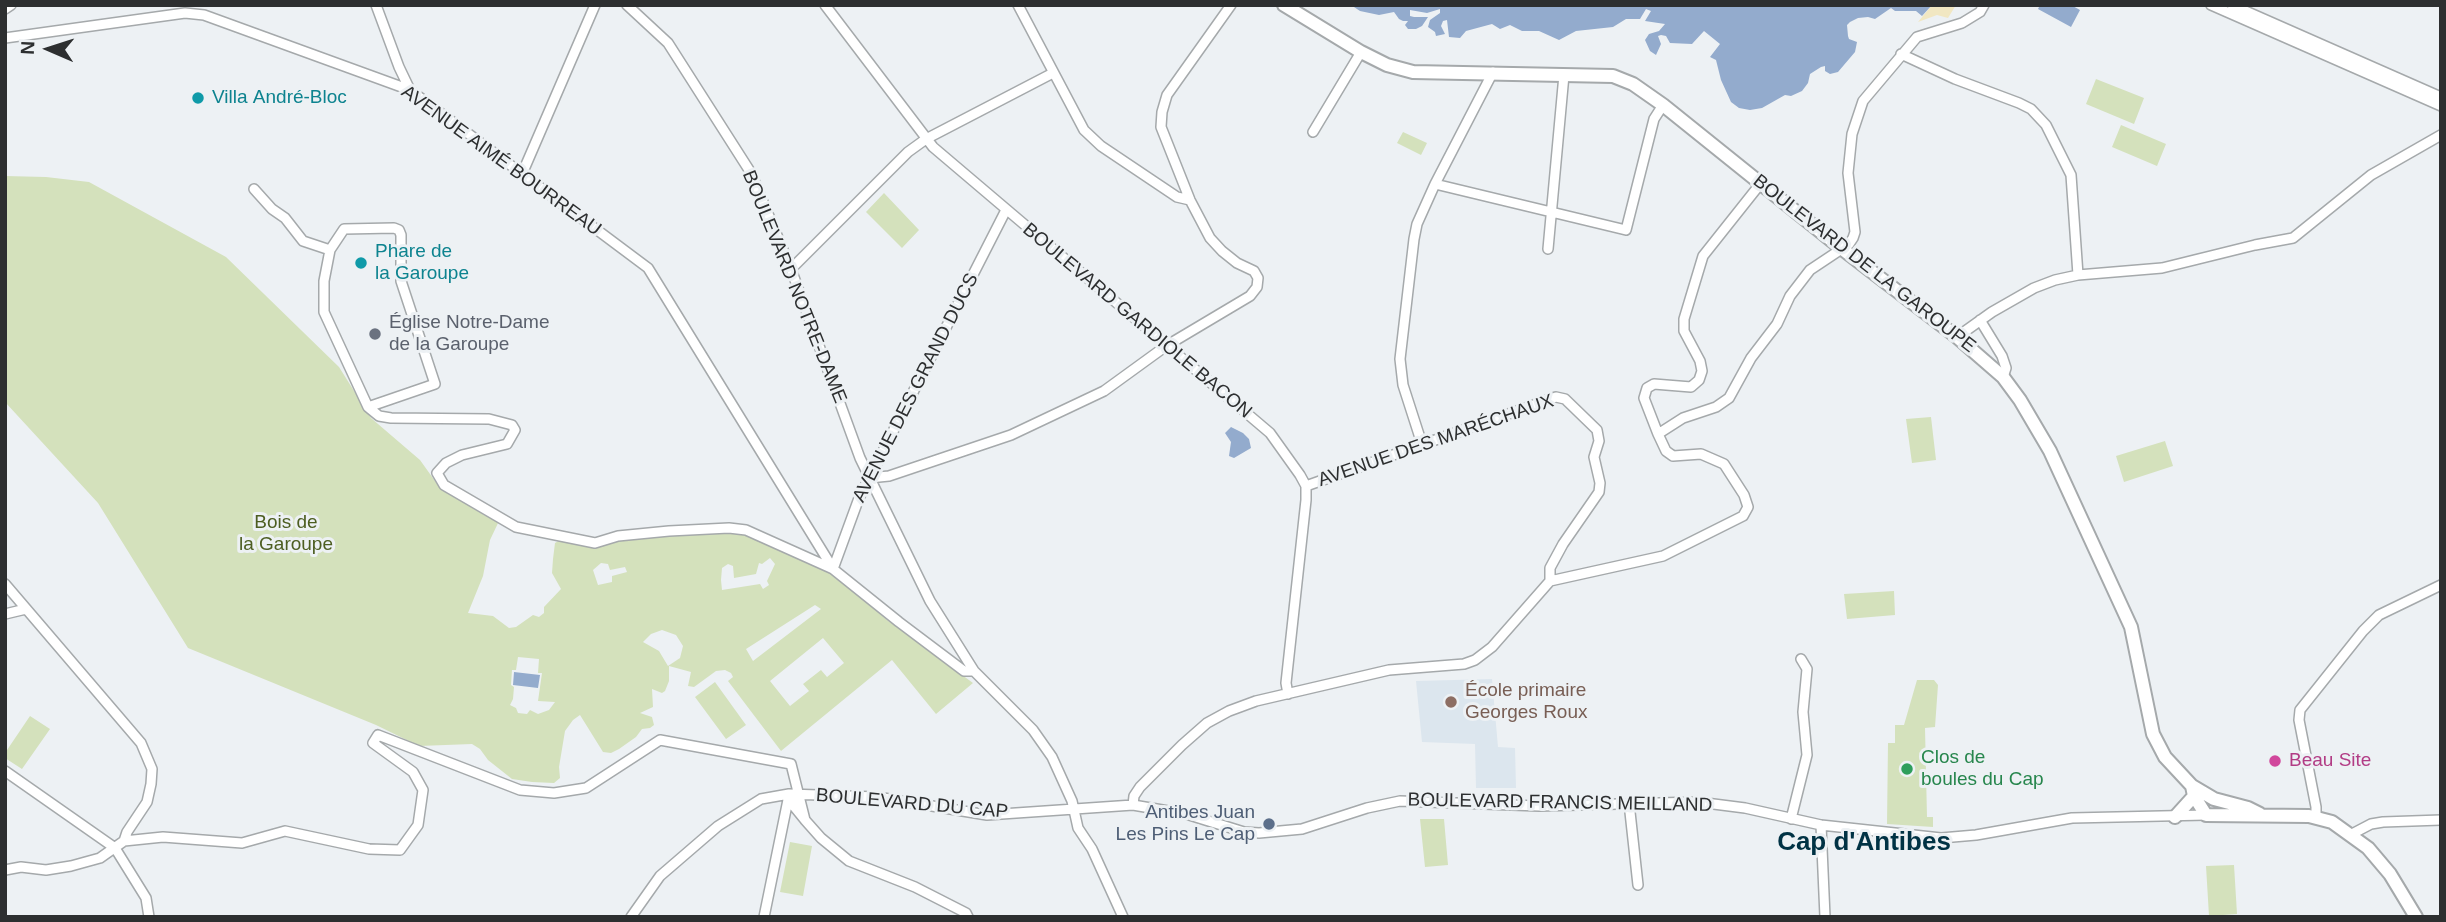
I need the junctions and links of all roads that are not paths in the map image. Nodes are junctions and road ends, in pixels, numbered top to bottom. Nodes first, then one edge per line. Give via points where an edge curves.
1 (11, 5) edge
2 (376, 5) edge
3 (595, 5) edge
4 (627, 5) edge
5 (825, 5) edge
6 (1018, 5) edge
7 (1230, 5) edge
8 (1284, 5) edge
9 (1984, 5) edge
10 (2211, 5) edge
11 (2232, 5) edge
12 (5, 9) edge
13 (1974, 10) edge
14 (5, 37) edge
15 (1361, 52) junction
16 (1901, 54) junction
17 (1493, 72) junction
18 (1053, 73) junction
19 (1564, 75) junction
20 (410, 90) junction
21 (2441, 97) edge
22 (1663, 105) junction
23 (2441, 106) edge
24 (1313, 132) dead end
25 (2441, 135) edge
26 (926, 139) junction
27 (522, 174) junction
28 (1761, 183) junction
29 (1435, 184) junction
30 (254, 189) dead end
31 (1190, 200) junction
32 (1006, 210) junction
33 (1553, 213) junction
34 (1841, 248) junction
35 (1548, 249) dead end
36 (330, 250) junction
37 (790, 269) junction
38 (2078, 275) junction
39 (1980, 320) junction
40 (1957, 337) junction
41 (1166, 346) junction
42 (2003, 377) junction
43 (368, 407) junction
44 (1658, 434) junction
45 (1422, 444) junction
46 (869, 478) junction
47 (1306, 486) junction
48 (833, 569) junction
49 (1550, 581) junction
50 (5, 584) edge
51 (2441, 585) edge
52 (26, 610) junction
53 (5, 614) edge
54 (1801, 659) dead end
55 (974, 671) junction
56 (1288, 694) junction
57 (5, 771) edge
58 (2193, 791) junction
59 (794, 794) junction
60 (2214, 799) junction
61 (1629, 803) junction
62 (1133, 805) junction
63 (1073, 809) junction
64 (2260, 814) junction
65 (2210, 815) junction
66 (2175, 817) junction
67 (2316, 817) junction
68 (1791, 818) junction
69 (2441, 820) edge
70 (1821, 825) junction
71 (2350, 835) junction
72 (124, 841) junction
73 (115, 848) junction
74 (5, 870) edge
75 (1637, 885) dead end
76 (149, 917) edge
77 (631, 917) edge
78 (764, 917) edge
79 (968, 917) edge
80 (1122, 917) edge
81 (1825, 917) edge
82 (2416, 917) edge

1 - 12 street
2 - 20 street
3 - 27 street
4 - 37 street, BOULEVARD NOTRE-DAME via 668,43 751,173
5 - 26 street, BOULEVARD GARDIOLE BACON
6 - 18 street
7 - 31 street via 1167,95 1161,112 1161,127
8 - 15 street, BOULEVARD DE LA GAROUPE
9 - 13 street via 1980,12
10 - 23 street
11 - 21 street
13 - 16 street via 1962,23 1920,35
14 - 20 street, AVENUE AIMÉ BOURREAU via 186,13 204,15
15 - 17 street, BOULEVARD DE LA GAROUPE via 1413,72
15 - 24 street
16 - 34 street via 1863,101 1852,134 1848,173 1855,232
16 - 38 street via 2025,106 2046,125 2071,174
17 - 19 street, BOULEVARD DE LA GAROUPE
17 - 29 street
18 - 26 street
18 - 31 street via 1084,130 1101,146 1177,197
19 - 22 street, BOULEVARD DE LA GAROUPE via 1613,76
19 - 33 street
20 - 27 street, AVENUE AIMÉ BOURREAU
22 - 28 street, BOULEVARD DE LA GAROUPE
22 - 33 street via 1654,119 1626,230
25 - 38 street via 2371,175 2293,238 2162,268
26 - 32 street, BOULEVARD GARDIOLE BACON
26 - 37 street
27 - 48 street, AVENUE AIMÉ BOURREAU via 648,268
28 - 34 street, BOULEVARD DE LA GAROUPE
28 - 44 street via 1703,256 1684,319 1700,361 1699,380 1691,387 1654,384 1647,388 1644,398
29 - 33 street
29 - 45 street via 1413,239 1401,359 1403,385
30 - 36 street via 303,241
31 - 41 street via 1210,238 1237,263 1254,271 1257,287 1250,296
32 - 41 street, BOULEVARD GARDIOLE BACON
32 - 46 street, AVENUE DES GRAND DUCS
33 - 35 street
34 - 40 street, BOULEVARD DE LA GAROUPE
34 - 44 street via 1810,270 1790,296 1729,398
36 - 43 street via 324,312
36 - 43 street via 344,229 394,228 401,235 401,279 435,384
37 - 46 street, BOULEVARD NOTRE-DAME
38 - 39 street via 2034,288
39 - 40 street
39 - 42 street via 2002,356
40 - 42 street, BOULEVARD DE LA GAROUPE
41 - 46 street via 1104,391 1011,435 889,476
41 - 47 street, BOULEVARD GARDIOLE BACON via 1270,433
42 - 58 street, BOULEVARD DE LA GAROUPE via 2050,451 2131,627 2153,734
43 - 48 street via 391,418 489,419 512,425 514,436 507,444 462,455 438,473 444,485 516,527 595,543 669,531 746,530
44 - 49 street via 1673,456 1701,454 1724,464 1744,495 1748,507 1743,516 1662,556
45 - 47 street, AVENUE DES MARÉCHAUX
45 - 49 street, AVENUE DES MARÉCHAUX via 1556,397 1565,399 1597,430 1594,457 1599,492 1563,544 1550,568
46 - 48 street, AVENUE DES GRAND DUCS
46 - 55 street, BOULEVARD NOTRE-DAME via 930,601
47 - 56 street
48 - 55 street via 964,671
49 - 56 street via 1475,660 1388,670
50 - 52 street
51 - 67 street via 2379,615 2300,710
52 - 53 street
52 - 72 street via 141,743 152,769 151,784 147,802
54 - 68 street via 1808,668 1803,712 1807,755
55 - 63 street via 1033,730 1052,757
56 - 62 street via 1256,701 1207,723 1140,787
57 - 73 street
58 - 60 street, BOULEVARD DE LA GAROUPE
58 - 65 street
58 - 66 street
59 - 63 street, BOULEVARD DU CAP via 877,797 987,815
59 - 72 street via 791,764 660,740 586,788 554,793 520,790 377,735 373,743 413,772 423,790 418,825 400,850 369,849 285,831 242,843 163,837
59 - 77 street, BOULEVARD DU CAP via 761,799 718,826 660,876
59 - 78 street
59 - 79 street via 792,804 805,820 849,861 915,887
60 - 64 street, BOULEVARD DE LA GAROUPE
60 - 65 street
61 - 62 street, BOULEVARD FRANCIS MEILLAND via 1539,806 1400,801 1302,829 1259,833
61 - 68 street, BOULEVARD FRANCIS MEILLAND via 1698,802
61 - 75 street
62 - 63 street, BOULEVARD FRANCIS MEILLAND
63 - 80 street
64 - 65 street, BOULEVARD FRANCIS MEILLAND
64 - 67 street
65 - 66 street, BOULEVARD FRANCIS MEILLAND
66 - 70 street, BOULEVARD FRANCIS MEILLAND via 2072,818 1951,837
67 - 71 street
68 - 70 street, BOULEVARD FRANCIS MEILLAND
69 - 71 street via 2383,822
70 - 81 street
71 - 82 street via 2390,874
72 - 73 street
73 - 74 street via 100,858 71,866
73 - 76 street via 146,898

